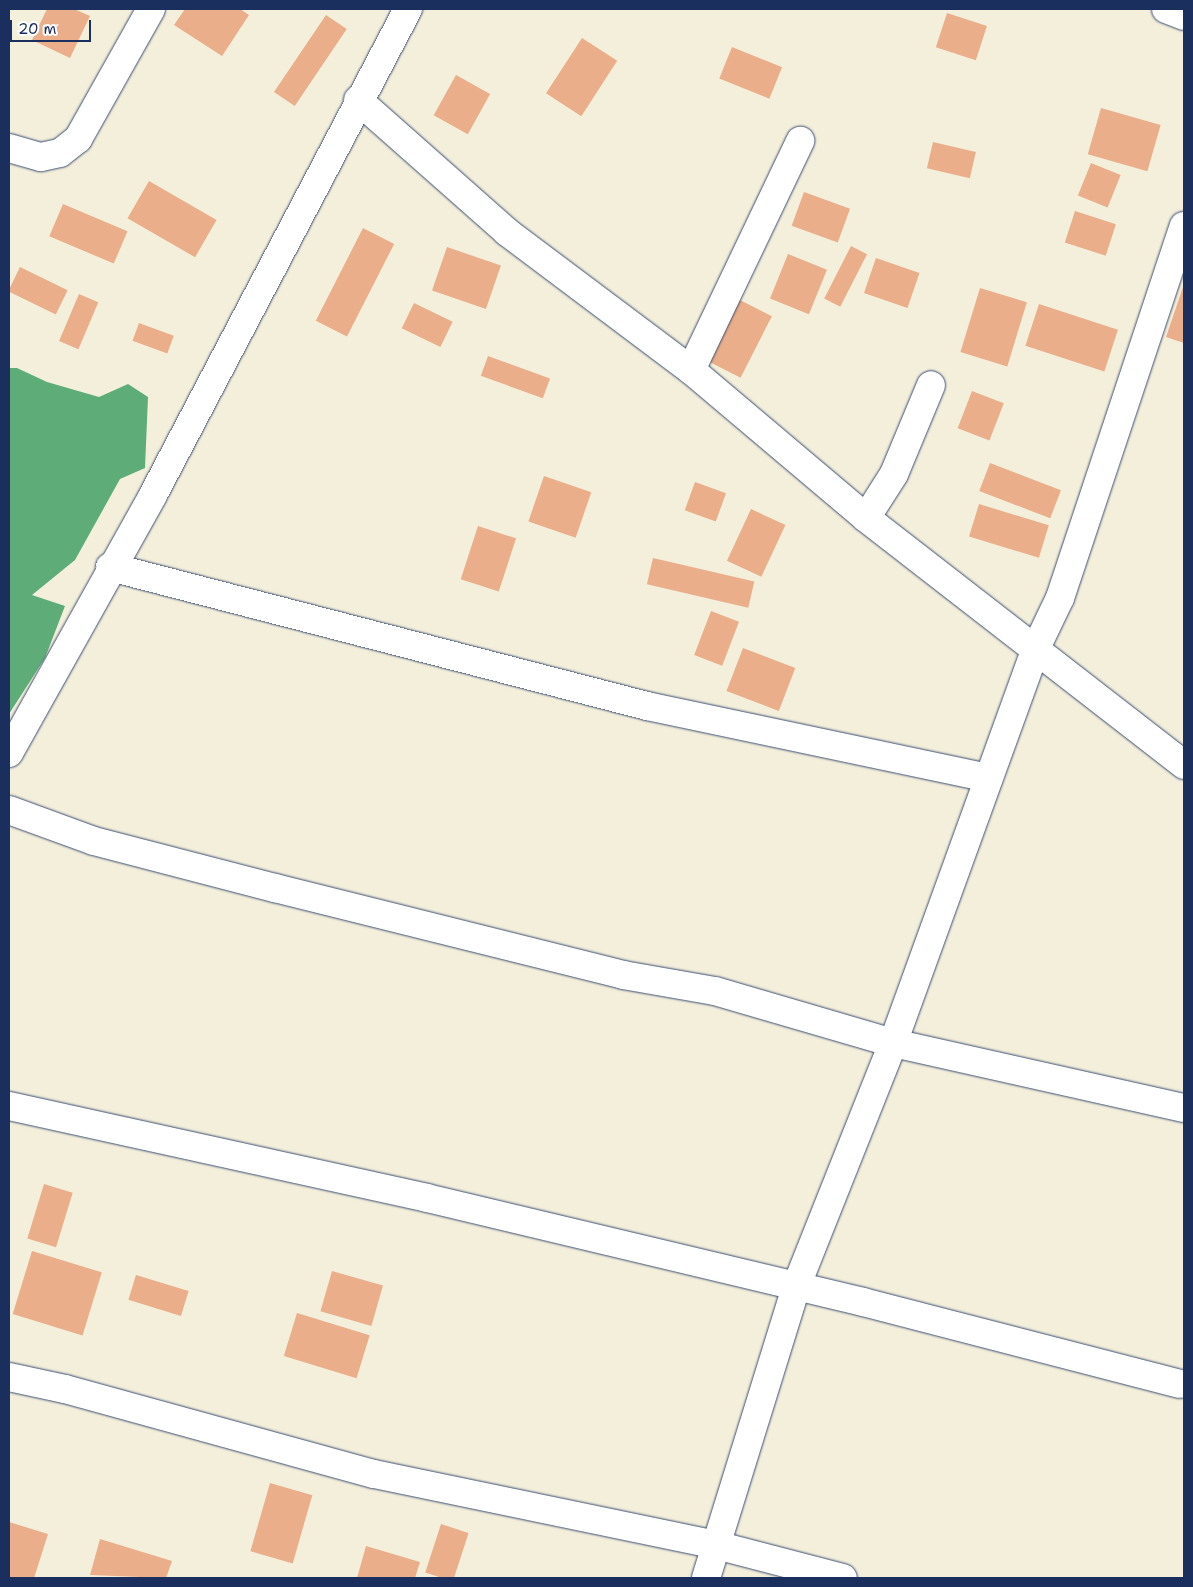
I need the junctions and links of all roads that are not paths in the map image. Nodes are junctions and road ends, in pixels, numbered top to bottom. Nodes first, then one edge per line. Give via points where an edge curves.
1 (151, 9) edge
2 (1166, 9) edge
3 (400, 11) edge
4 (1184, 16) edge
5 (358, 100) junction
6 (800, 141) dead end
7 (9, 148) edge
8 (1184, 226) edge
9 (691, 370) junction
10 (931, 385) dead end
11 (866, 518) junction
12 (110, 567) junction
13 (1036, 648) junction
14 (9, 753) edge
15 (1184, 765) edge
16 (988, 778) junction
17 (9, 810) edge
18 (893, 1043) junction
19 (9, 1106) edge
20 (1184, 1108) edge
21 (796, 1287) junction
22 (9, 1378) edge
23 (1180, 1384) dead end
24 (716, 1545) junction
25 (706, 1578) edge
26 (843, 1578) edge

1 - 7 street via 78,138 60,153 41,157
2 - 4 street
3 - 5 street
5 - 9 street via 507,232
5 - 12 street via 153,495
6 - 9 street
8 - 13 street via 1091,511 1060,598
9 - 11 street
10 - 11 street via 894,474
11 - 13 street
12 - 14 street
12 - 16 street via 647,706
13 - 15 street
13 - 16 street
16 - 18 street
17 - 18 street via 94,841 623,975 715,992
18 - 20 street
18 - 21 street
19 - 21 street via 427,1198
21 - 23 street
21 - 24 street
22 - 24 street via 65,1389 374,1474
24 - 25 street
24 - 26 street

